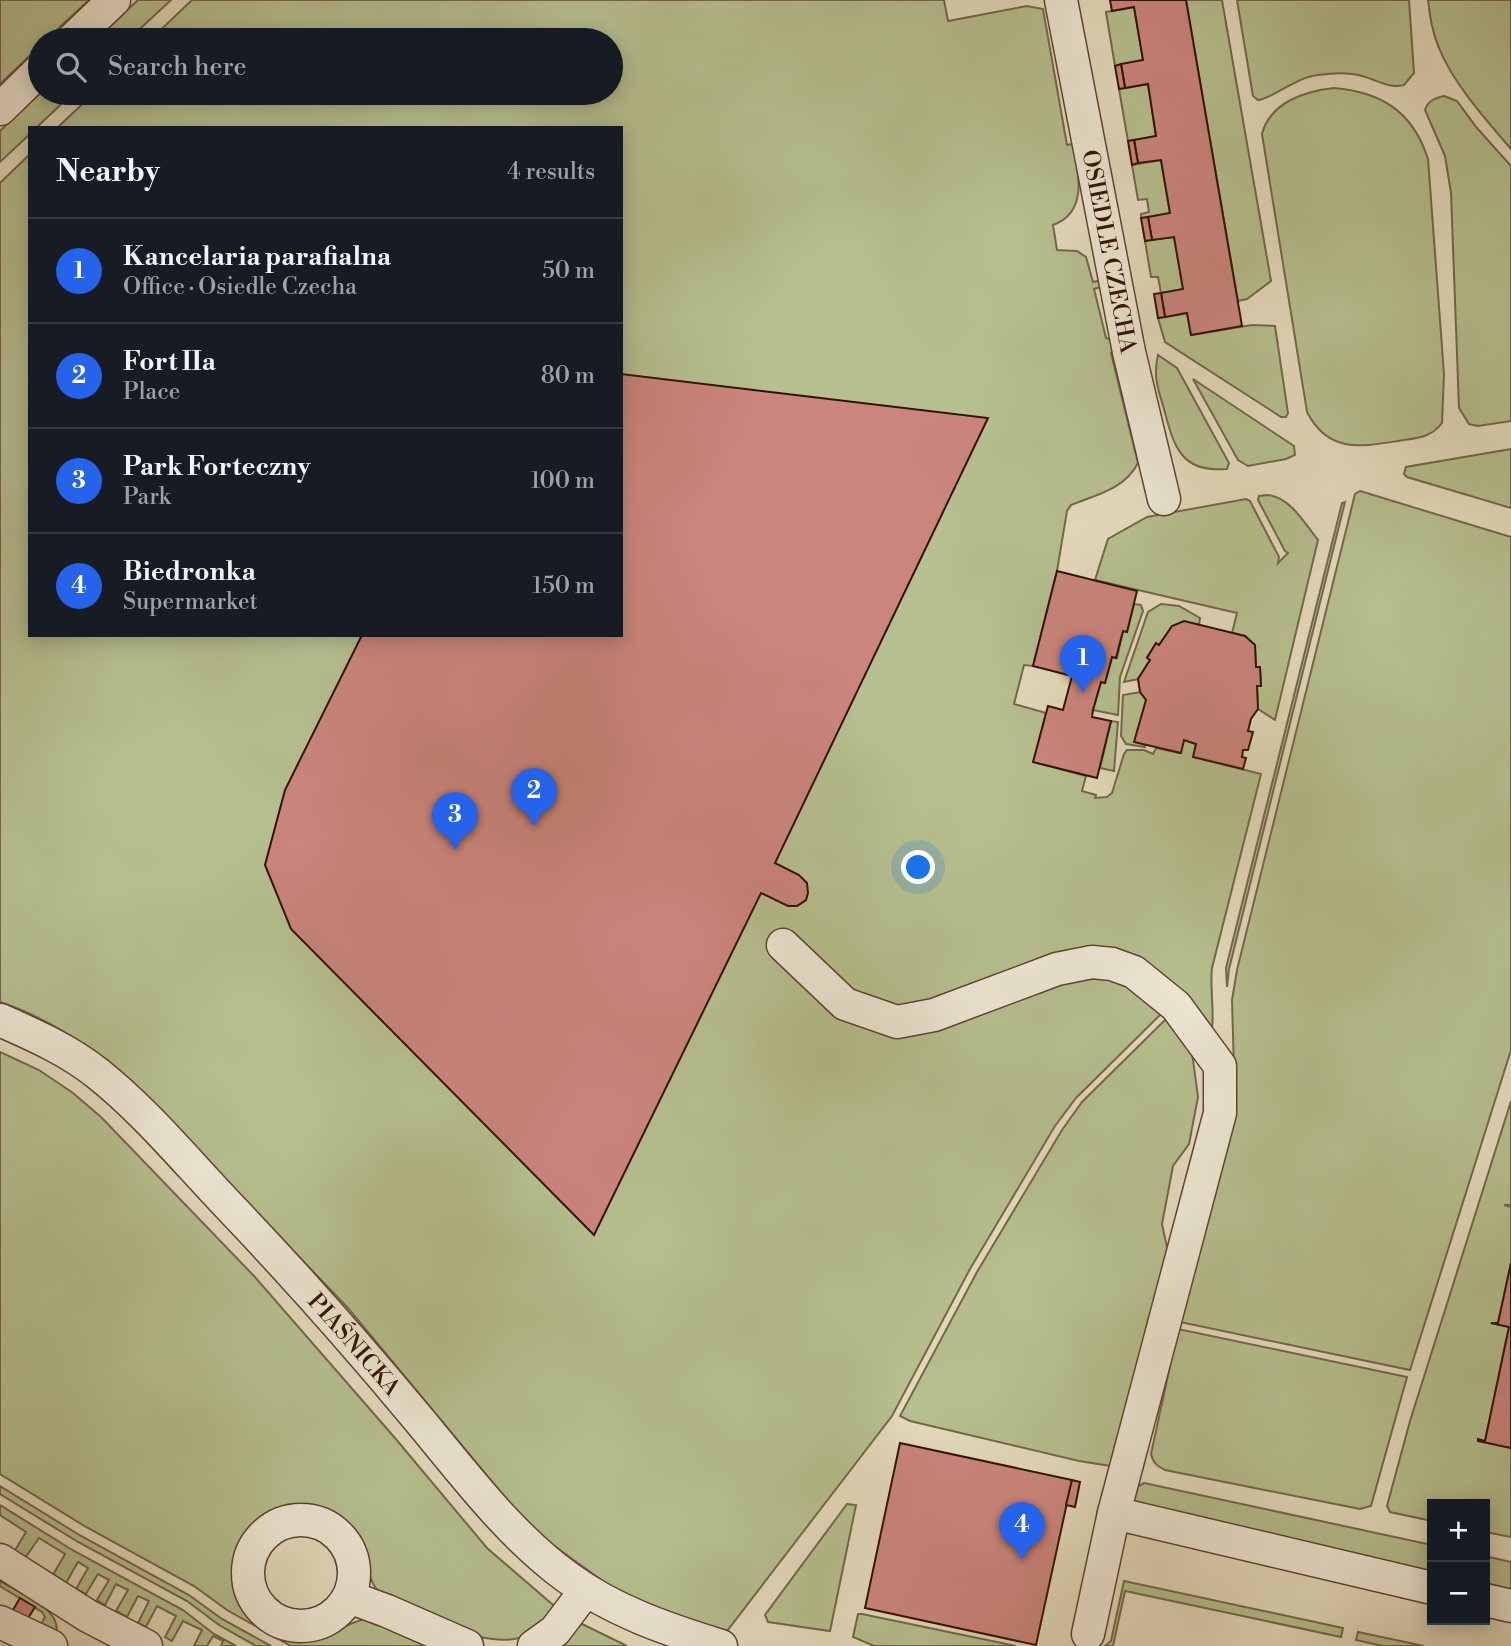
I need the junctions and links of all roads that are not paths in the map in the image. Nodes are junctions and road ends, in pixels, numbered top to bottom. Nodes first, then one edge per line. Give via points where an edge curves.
1 (114, 0) edge
2 (1061, 0) edge
3 (85, 28) edge
4 (28, 82) edge
5 (0, 109) edge
6 (1164, 499) dead end
7 (783, 945) dead end
8 (0, 1020) edge
9 (1114, 1513) junction
10 (0, 1560) edge
11 (1427, 1587) edge
12 (586, 1590) junction
13 (349, 1597) dead end
14 (1490, 1601) edge
15 (1511, 1606) edge
16 (88, 1616) junction
17 (0, 1622) edge
18 (1088, 1634) dead end
19 (51, 1646) edge
20 (71, 1646) edge
21 (146, 1646) edge
22 (467, 1646) edge
23 (534, 1646) edge
24 (721, 1646) edge

1 - 3 street
2 - 6 street, OSIEDLE CZECHA via 1129,352
4 - 5 street
7 - 9 street via 845,1004 897,1022 934,1015 1057,969 1093,962 1112,964 1134,972 1176,1006 1220,1066 1220,1113
8 - 12 street, PIAŚNICKA via 74,1057 121,1094 300,1281 498,1514 542,1557
9 - 11 street
9 - 18 street
10 - 16 street
12 - 23 street via 555,1631
12 - 24 street, PIAŚNICKA via 641,1619
13 - 22 street
14 - 15 street
16 - 20 street
16 - 21 street
17 - 19 street

